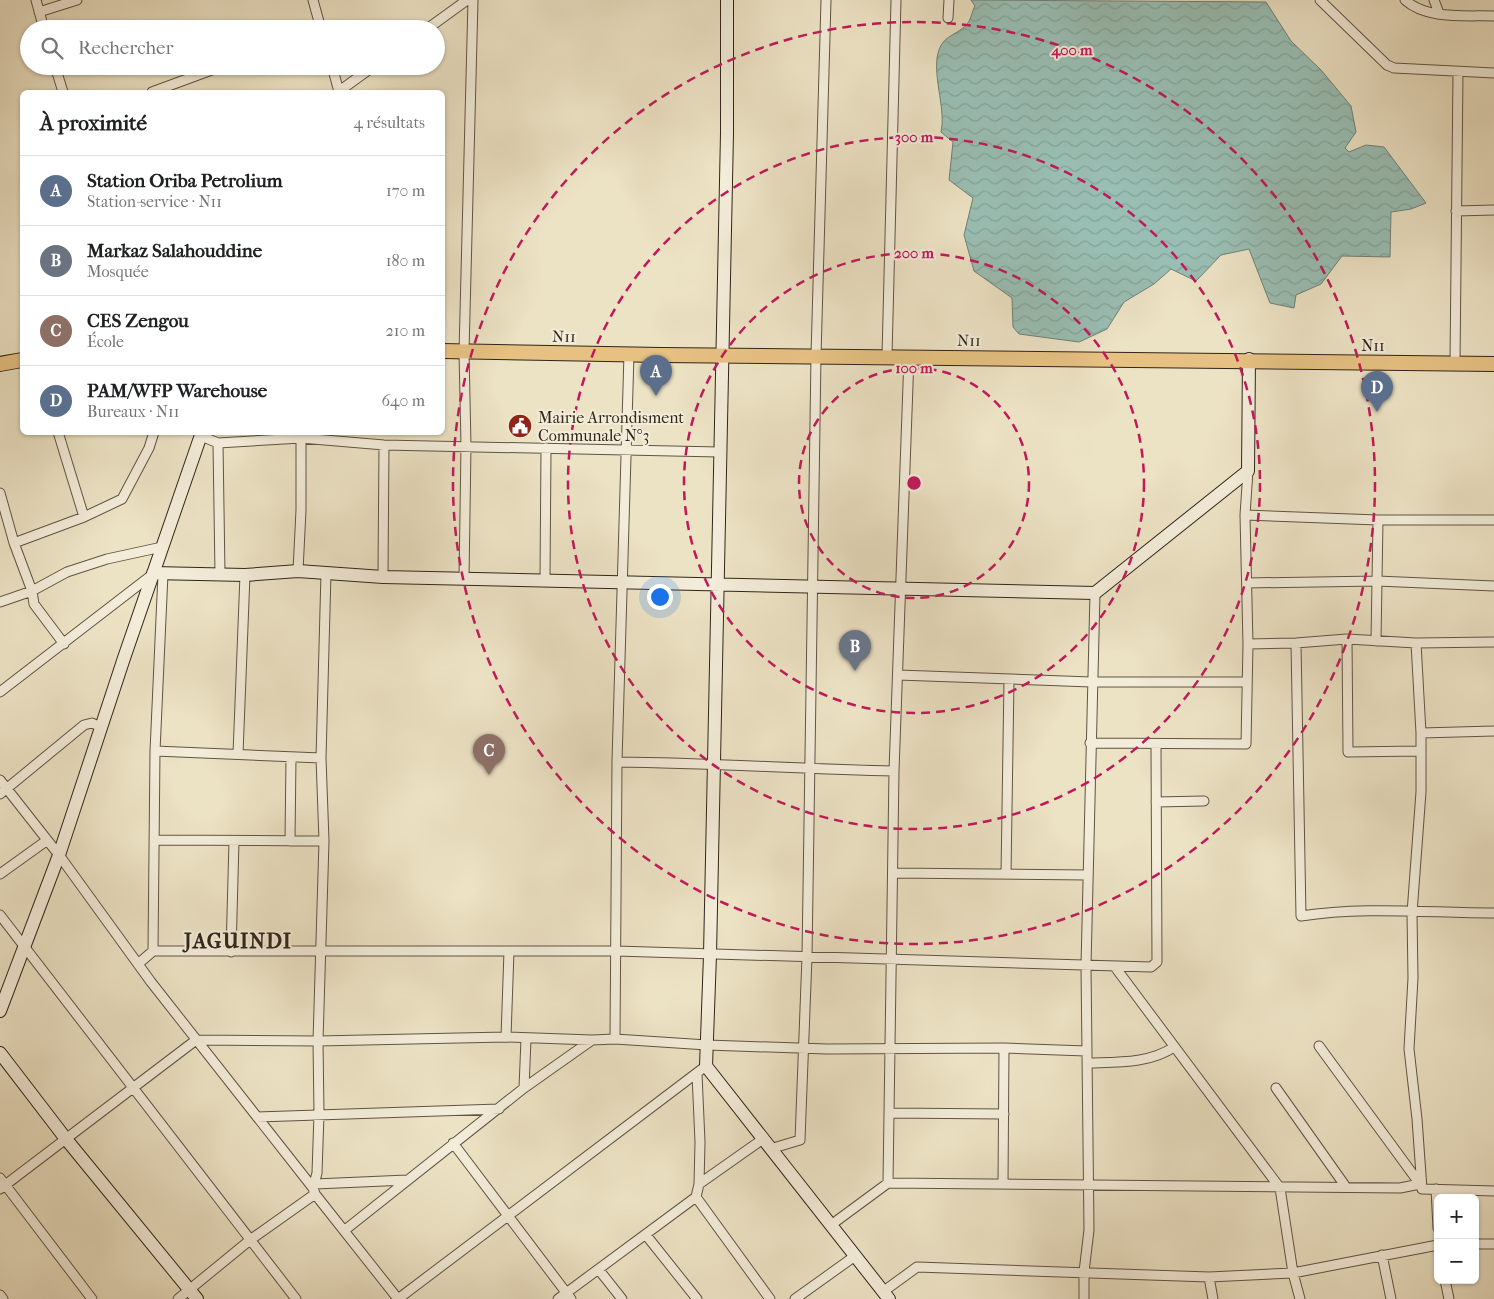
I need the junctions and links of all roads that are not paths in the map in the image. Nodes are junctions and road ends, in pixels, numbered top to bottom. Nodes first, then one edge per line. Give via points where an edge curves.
1 (36, 0) edge
2 (76, 0) edge
3 (312, 0) edge
4 (467, 0) edge
5 (473, 0) edge
6 (727, 0) edge
7 (826, 0) edge
8 (896, 0) edge
9 (949, 0) edge
10 (1320, 0) edge
11 (1405, 0) edge
12 (1434, 0) edge
13 (39, 12) junction
14 (1439, 13) junction
15 (1494, 16) edge
16 (948, 18) dead end
17 (41, 20) edge
18 (318, 20) edge
19 (439, 20) edge
20 (1458, 72) junction
21 (1494, 73) edge
22 (58, 75) edge
23 (198, 75) edge
24 (334, 75) edge
25 (362, 75) edge
26 (62, 90) edge
27 (157, 90) edge
28 (338, 90) edge
29 (342, 90) edge
30 (1494, 210) edge
31 (1456, 211) junction
32 (445, 351) edge
33 (464, 352) junction
34 (629, 354) junction
35 (722, 356) junction
36 (816, 356) junction
37 (886, 356) junction
38 (909, 357) junction
39 (1249, 359) junction
40 (20, 360) edge
41 (1455, 363) junction
42 (0, 364) edge
43 (1494, 364) edge
44 (59, 435) edge
45 (153, 435) edge
46 (202, 435) edge
47 (204, 435) edge
48 (301, 438) junction
49 (218, 442) junction
50 (384, 445) junction
51 (466, 446) junction
52 (546, 448) junction
53 (627, 450) junction
54 (720, 452) junction
55 (1248, 471) junction
56 (0, 493) edge
57 (1245, 515) junction
58 (84, 518) junction
59 (1378, 520) junction
60 (1494, 520) edge
61 (14, 543) junction
62 (162, 547) junction
63 (298, 571) junction
64 (326, 573) junction
65 (158, 574) junction
66 (220, 574) junction
67 (245, 575) junction
68 (383, 577) junction
69 (464, 579) junction
70 (545, 580) junction
71 (623, 581) junction
72 (1377, 581) junction
73 (1247, 583) junction
74 (717, 584) junction
75 (814, 586) junction
76 (1494, 586) edge
77 (901, 587) junction
78 (32, 591) junction
79 (1095, 593) junction
80 (0, 602) edge
81 (1347, 639) junction
82 (1376, 641) junction
83 (1494, 642) edge
84 (1296, 643) junction
85 (1416, 643) junction
86 (64, 644) junction
87 (1248, 644) junction
88 (898, 675) junction
89 (1009, 680) junction
90 (1091, 682) junction
91 (1247, 682) junction
92 (0, 692) edge
93 (101, 727) junction
94 (1494, 731) edge
95 (1421, 734) junction
96 (1090, 743) junction
97 (1156, 744) junction
98 (155, 750) junction
99 (1420, 751) junction
100 (238, 754) junction
101 (291, 757) junction
102 (321, 758) junction
103 (619, 762) junction
104 (713, 763) junction
105 (810, 769) junction
106 (894, 771) junction
107 (0, 780) edge
108 (3, 791) edge
109 (1204, 801) dead end
110 (1156, 802) junction
111 (46, 840) junction
112 (154, 840) junction
113 (234, 841) junction
114 (290, 841) junction
115 (324, 841) junction
116 (59, 855) junction
117 (893, 873) junction
118 (0, 874) edge
119 (1006, 874) junction
120 (1088, 875) junction
121 (1412, 913) junction
122 (1494, 913) edge
123 (0, 915) edge
124 (25, 948) junction
125 (509, 950) junction
126 (616, 951) junction
127 (153, 952) junction
128 (231, 952) junction
129 (319, 952) junction
130 (710, 955) junction
131 (807, 957) junction
132 (892, 960) junction
133 (138, 964) junction
134 (1086, 966) junction
135 (1115, 967) junction
136 (0, 1011) edge
137 (506, 1037) junction
138 (526, 1039) junction
139 (615, 1039) junction
140 (196, 1040) junction
141 (592, 1040) junction
142 (318, 1041) junction
143 (707, 1045) junction
144 (1319, 1046) dead end
145 (1174, 1047) junction
146 (802, 1048) junction
147 (1004, 1048) junction
148 (891, 1049) junction
149 (1086, 1051) junction
150 (0, 1053) edge
151 (1088, 1063) junction
152 (701, 1070) junction
153 (524, 1088) junction
154 (1276, 1088) dead end
155 (133, 1089) junction
156 (500, 1109) junction
157 (889, 1113) junction
158 (319, 1114) junction
159 (1004, 1114) junction
160 (257, 1117) junction
161 (66, 1139) junction
162 (453, 1143) junction
163 (767, 1144) junction
164 (407, 1180) junction
165 (888, 1183) junction
166 (2, 1184) edge
167 (699, 1184) junction
168 (1003, 1184) junction
169 (1089, 1186) junction
170 (1421, 1186) junction
171 (1346, 1187) junction
172 (1280, 1188) junction
173 (314, 1189) junction
174 (1436, 1189) junction
175 (1494, 1191) edge
176 (1436, 1194) edge
177 (696, 1197) junction
178 (509, 1217) junction
179 (831, 1225) junction
180 (345, 1230) junction
181 (646, 1235) junction
182 (250, 1240) junction
183 (1479, 1244) edge
184 (1494, 1244) edge
185 (1434, 1246) edge
186 (1382, 1255) junction
187 (855, 1256) junction
188 (599, 1270) junction
189 (1084, 1272) junction
190 (1293, 1273) junction
191 (1209, 1276) junction
192 (1446, 1284) edge
193 (193, 1294) edge
194 (0, 1295) edge
195 (887, 1295) edge
196 (569, 1296) edge
197 (3, 1299) edge
198 (92, 1299) edge
199 (178, 1299) edge
200 (296, 1299) edge
201 (398, 1299) edge
202 (558, 1299) edge
203 (622, 1299) edge
204 (697, 1299) edge
205 (770, 1299) edge
206 (795, 1299) edge
207 (1084, 1299) edge
208 (1213, 1299) edge
209 (1300, 1299) edge
210 (1391, 1299) edge
211 (1448, 1299) edge

1 - 13 street
2 - 13 street
3 - 18 street
4 - 19 street
5 - 33 street
6 - 35 street
7 - 36 street
8 - 37 street
9 - 16 street
10 - 20 street via 1387,65
11 - 14 street via 1414,9
12 - 14 street
13 - 17 street
14 - 15 street
20 - 21 street
20 - 31 street
22 - 26 street
23 - 27 street
24 - 28 street
25 - 29 street
30 - 31 street
31 - 41 street
32 - 33 main road, N11
33 - 34 main road, N11
33 - 51 street
34 - 35 main road, N11
34 - 53 street
35 - 36 main road, N11
35 - 54 street
36 - 37 main road, N11
36 - 75 street
37 - 38 main road, N11
38 - 39 main road, N11
38 - 77 street
39 - 41 main road, N11
39 - 55 street
40 - 42 main road
41 - 43 main road, N11
44 - 58 street
45 - 58 street via 122,499
46 - 62 street
47 - 49 street
48 - 49 street
48 - 50 street
48 - 63 street
49 - 66 street
50 - 51 street
50 - 68 street
51 - 52 street
51 - 69 street
52 - 53 street
52 - 70 street
53 - 54 street
53 - 71 street
54 - 74 street
55 - 57 street
55 - 79 street
56 - 61 street
57 - 59 street
57 - 73 street
58 - 61 street
59 - 60 street
59 - 72 street
61 - 78 street
62 - 65 street
62 - 78 street via 67,572
63 - 64 street
63 - 67 street
64 - 68 street
64 - 102 street
65 - 66 street
65 - 86 street
65 - 93 street
65 - 98 street
66 - 67 street
67 - 100 street
68 - 69 street
69 - 70 street
70 - 71 street
71 - 74 street
71 - 103 street
72 - 73 street
72 - 76 street
72 - 82 street
73 - 87 street
74 - 75 street
74 - 104 street
75 - 77 street
75 - 105 street
77 - 79 street
77 - 88 street
78 - 80 street
78 - 86 street via 34,604
79 - 90 street
81 - 82 street
81 - 84 street
81 - 99 street via 1348,752
82 - 85 street
83 - 85 street
84 - 87 street
84 - 121 street via 1301,916 1329,911
85 - 95 street
86 - 92 street
87 - 91 street
88 - 89 street
88 - 106 street
89 - 90 street
89 - 119 street
90 - 91 street
90 - 96 street
91 - 97 street via 1246,744
93 - 108 street via 92,723 84,725
93 - 116 street
94 - 95 street
95 - 99 street
96 - 97 street
96 - 120 street
97 - 110 street
98 - 100 street
98 - 112 street
99 - 121 street via 1421,792
100 - 101 street
101 - 102 street
101 - 114 street
102 - 115 street
103 - 104 street
103 - 126 street
104 - 105 street
104 - 130 street
105 - 106 street
105 - 131 street
106 - 117 street
107 - 108 street
108 - 111 street
109 - 110 street
110 - 135 street via 1157,962 1151,967
111 - 116 street
111 - 118 street
112 - 113 street
112 - 127 street
113 - 114 street
113 - 128 street
114 - 115 street
115 - 129 street
116 - 124 street
116 - 133 street
117 - 119 street
117 - 132 street
119 - 120 street
120 - 134 street
121 - 122 street
121 - 170 street via 1413,978 1408,1049
123 - 124 street
124 - 136 street
124 - 155 street
125 - 126 street
125 - 129 street
125 - 137 street
126 - 130 street
126 - 139 street
127 - 128 street
127 - 133 street
128 - 129 street
129 - 142 street
130 - 131 street
130 - 143 street
131 - 132 street
131 - 146 street
132 - 134 street
132 - 148 street
133 - 140 street
134 - 135 street
134 - 149 street
135 - 145 street
137 - 138 street
137 - 142 street
138 - 141 street
138 - 153 street
139 - 141 street
139 - 143 street
140 - 142 street
140 - 155 street
140 - 160 street
141 - 153 street
142 - 158 street
143 - 146 street
143 - 152 street
144 - 170 street
145 - 151 street via 1165,1053 1130,1061
145 - 172 street
146 - 148 street
146 - 163 street via 800,1140
147 - 148 street
147 - 149 street
147 - 159 street
148 - 157 street
149 - 151 street
150 - 161 street
151 - 169 street
152 - 163 street
152 - 167 street
152 - 178 street
153 - 156 street
154 - 171 street
155 - 161 street
155 - 182 street
156 - 158 street
156 - 162 street
157 - 159 street
157 - 165 street
158 - 160 street
158 - 173 street
159 - 168 street
160 - 173 street
161 - 166 street
161 - 193 street
162 - 164 street
162 - 178 street
163 - 167 street
163 - 179 street
164 - 173 street
164 - 180 street
165 - 168 street
165 - 179 street
166 - 198 street
167 - 177 street
168 - 169 street
169 - 172 street
169 - 189 street via 1089,1230
170 - 171 street
170 - 174 street
171 - 172 street
172 - 190 street
173 - 180 street
173 - 182 street
174 - 175 street
174 - 176 street
177 - 181 street
177 - 205 street
178 - 196 street
178 - 201 street
179 - 187 street
180 - 201 street
181 - 188 street
181 - 204 street
182 - 193 street
182 - 200 street
183 - 184 street
185 - 186 street
186 - 190 street
186 - 210 street
187 - 195 street
187 - 206 street
188 - 196 street
188 - 203 street
189 - 191 street
189 - 195 street via 917,1267
189 - 207 street
190 - 191 street
190 - 209 street
191 - 208 street
192 - 211 street
193 - 199 street
194 - 197 street
196 - 202 street

